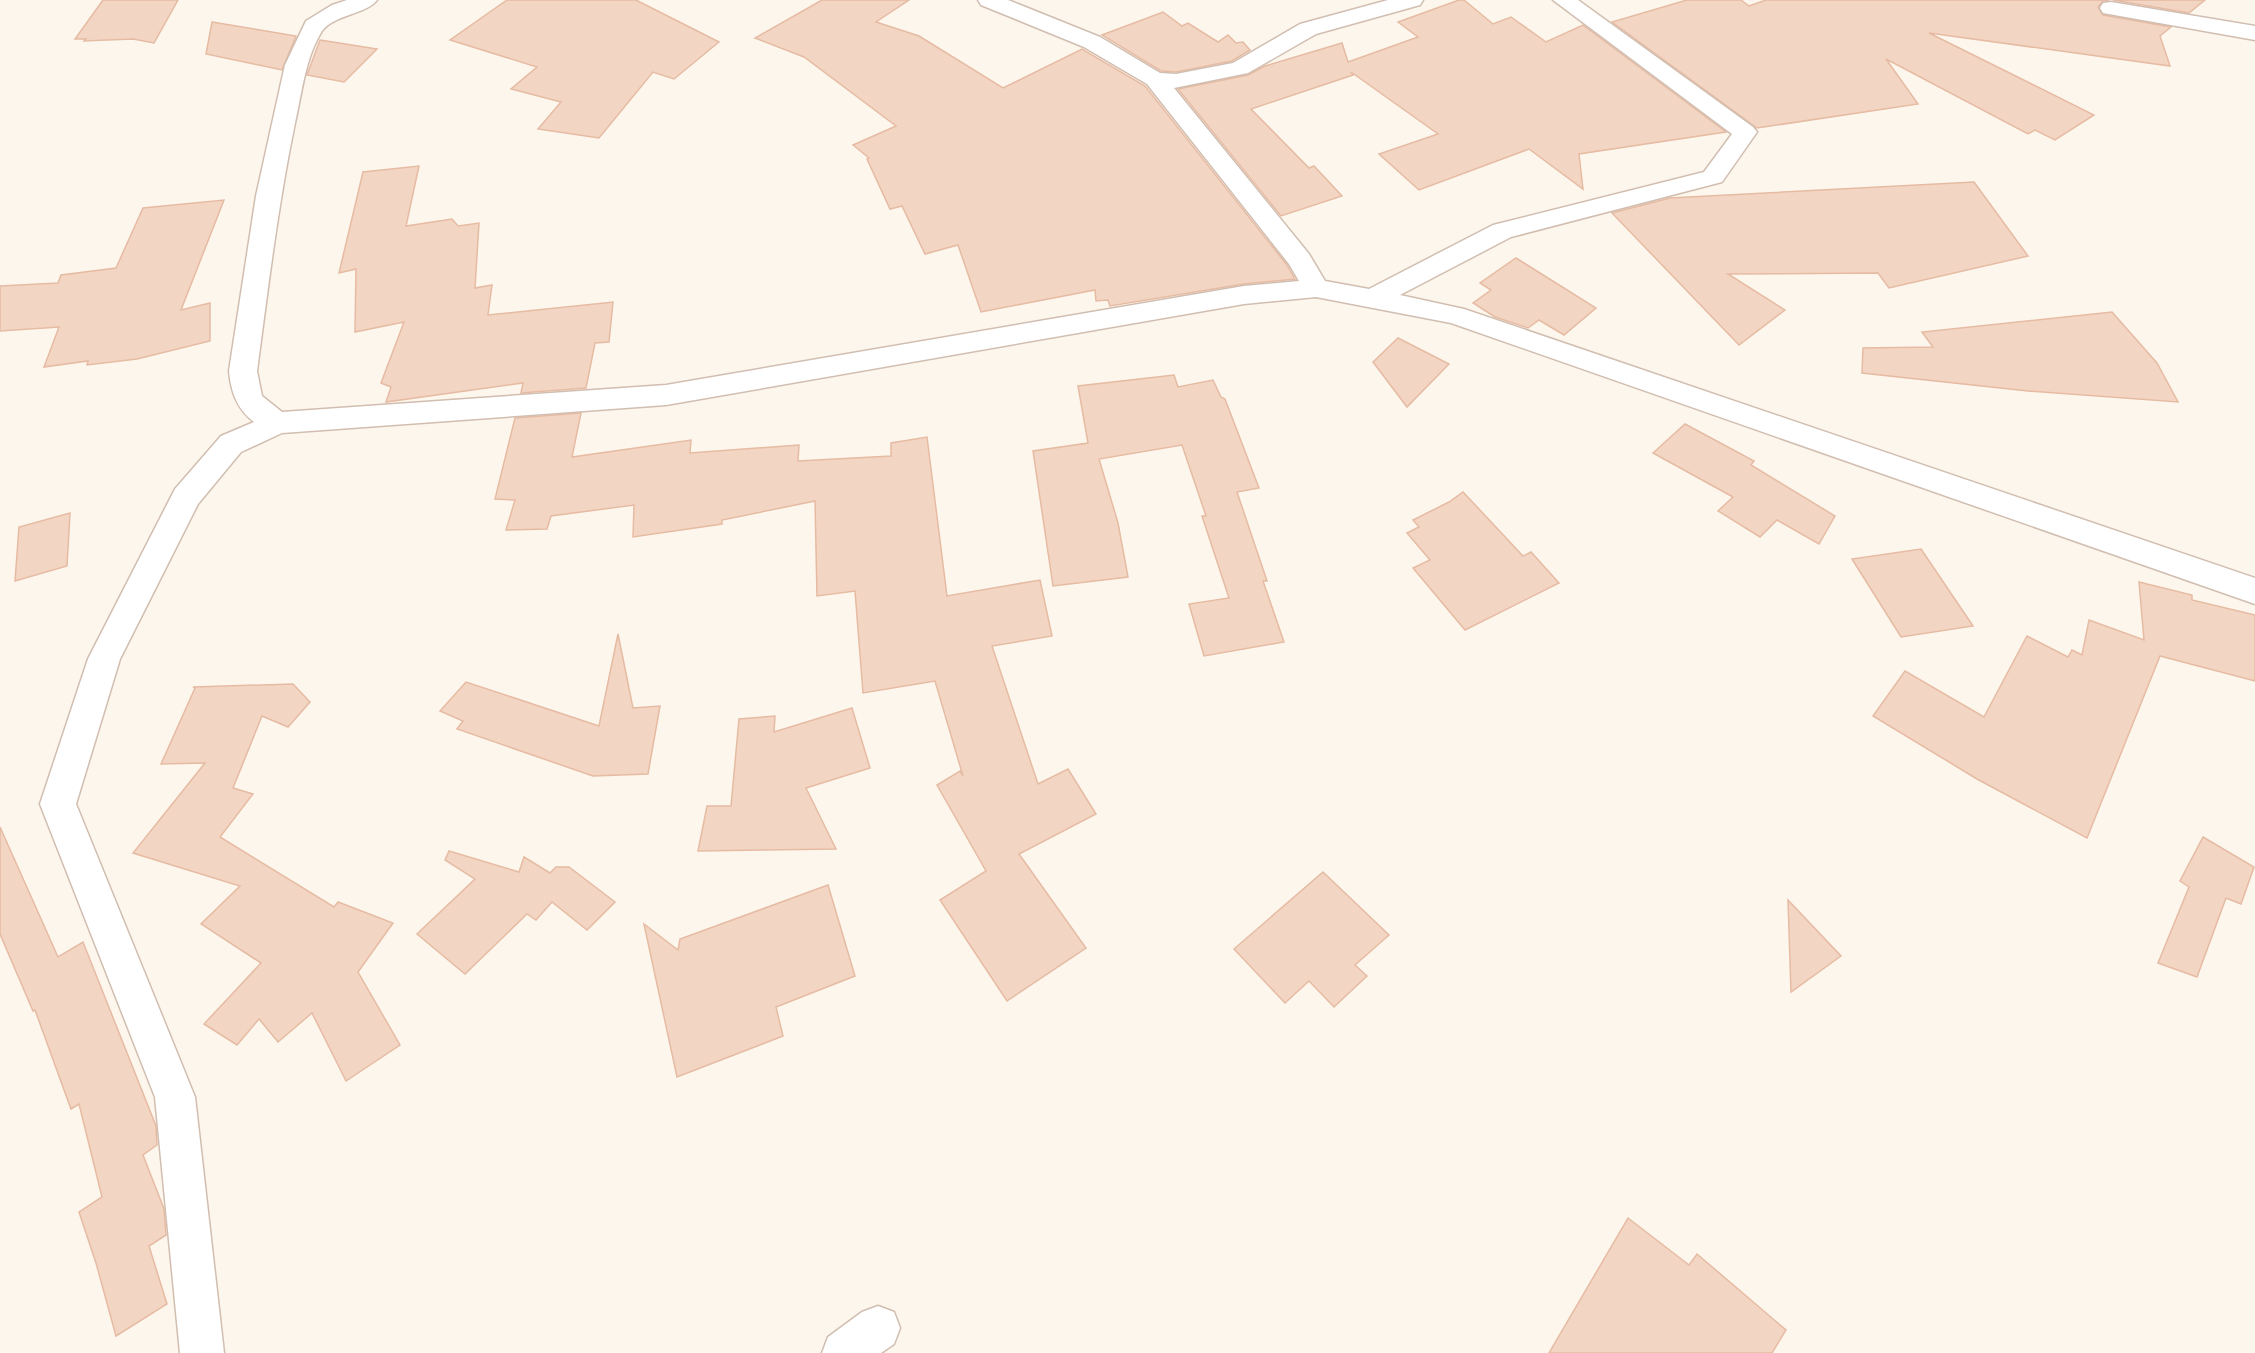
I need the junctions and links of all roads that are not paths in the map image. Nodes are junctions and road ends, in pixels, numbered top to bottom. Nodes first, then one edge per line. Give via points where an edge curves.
1 (366, 0) edge
2 (989, 0) edge
3 (1412, 0) edge
4 (1564, 0) edge
5 (2111, 8) dead end
6 (2255, 33) edge
7 (1155, 78) junction
8 (1316, 288) junction
9 (1374, 298) junction
10 (278, 423) junction
11 (2255, 591) edge
12 (202, 1353) edge

1 - 10 street via 314,26 296,65 268,196 243,371 245,394 258,412
2 - 7 street via 1092,42 1131,68
3 - 7 street via 1308,29 1240,68 1176,81
4 - 9 street via 1745,132 1713,177 1502,231
5 - 6 street
7 - 8 street via 1300,260
8 - 9 street
8 - 10 street via 1233,297 666,395
9 - 11 street via 1455,315
10 - 12 street via 231,444 186,497 104,660 58,804 175,1097

